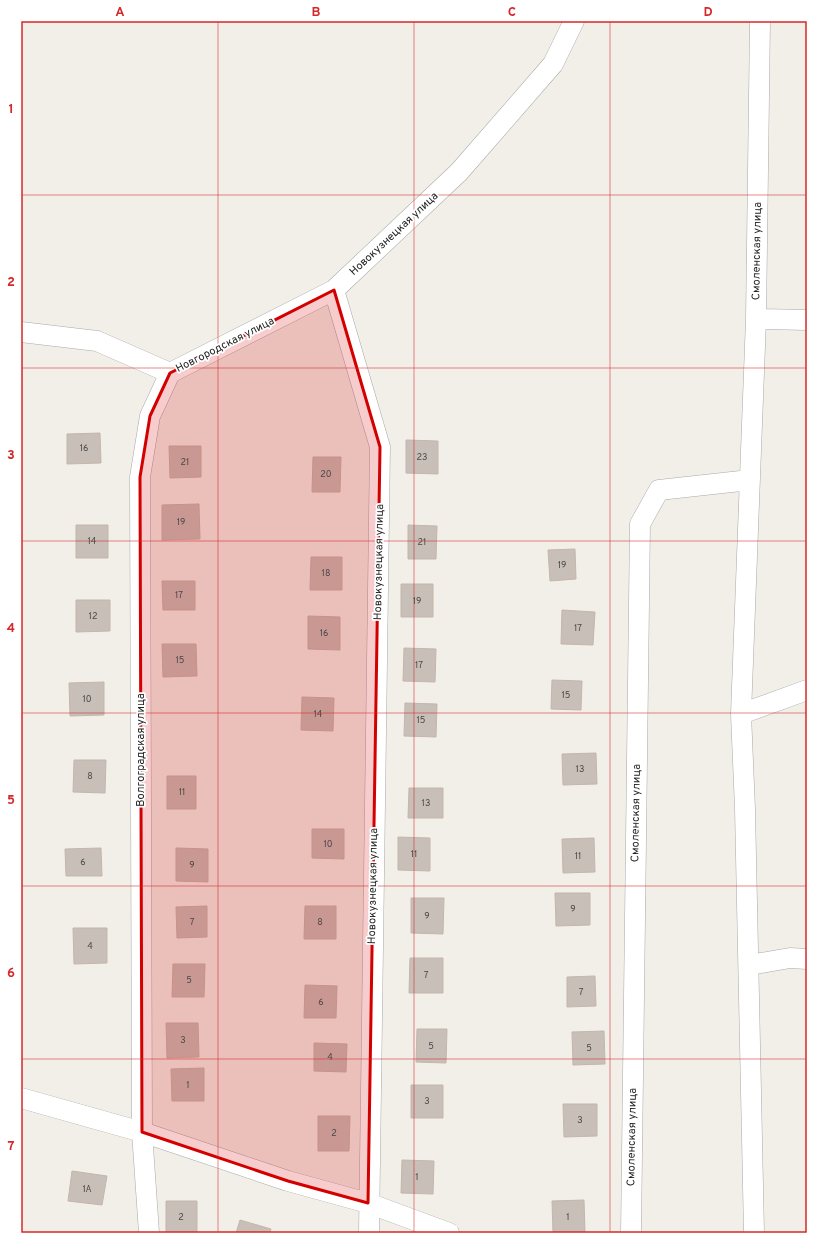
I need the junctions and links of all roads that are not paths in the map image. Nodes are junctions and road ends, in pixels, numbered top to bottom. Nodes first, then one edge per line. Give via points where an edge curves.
1 (574, 21) edge
2 (760, 21) edge
3 (334, 290) junction
4 (756, 319) junction
5 (807, 320) edge
6 (21, 332) edge
7 (170, 373) junction
8 (750, 480) junction
9 (807, 690) edge
10 (741, 714) junction
11 (807, 959) edge
12 (749, 965) junction
13 (21, 1098) edge
14 (142, 1132) junction
15 (368, 1203) junction
16 (149, 1233) edge
17 (368, 1233) edge
18 (448, 1233) edge
19 (631, 1233) edge
20 (754, 1233) edge

1 - 3 street, Новокузнецкая улица via 553,64 459,172
2 - 4 street, Смоленская улица
3 - 7 street, Новгородская улица
3 - 15 street, Новокузнецкая улица via 380,447
4 - 5 street
4 - 8 street, Смоленская улица
6 - 7 street, Новгородская улица via 97,341
7 - 14 street, Волгоградская улица via 150,416 140,477
8 - 10 street, Смоленская улица
8 - 19 street, Смоленская улица via 659,490 640,524
9 - 10 street
10 - 12 street, Смоленская улица
11 - 12 street via 790,958
12 - 20 street, Смоленская улица
13 - 14 street
14 - 15 street via 288,1181
14 - 16 street, Волгоградская улица
15 - 17 street, Новокузнецкая улица
15 - 18 street

